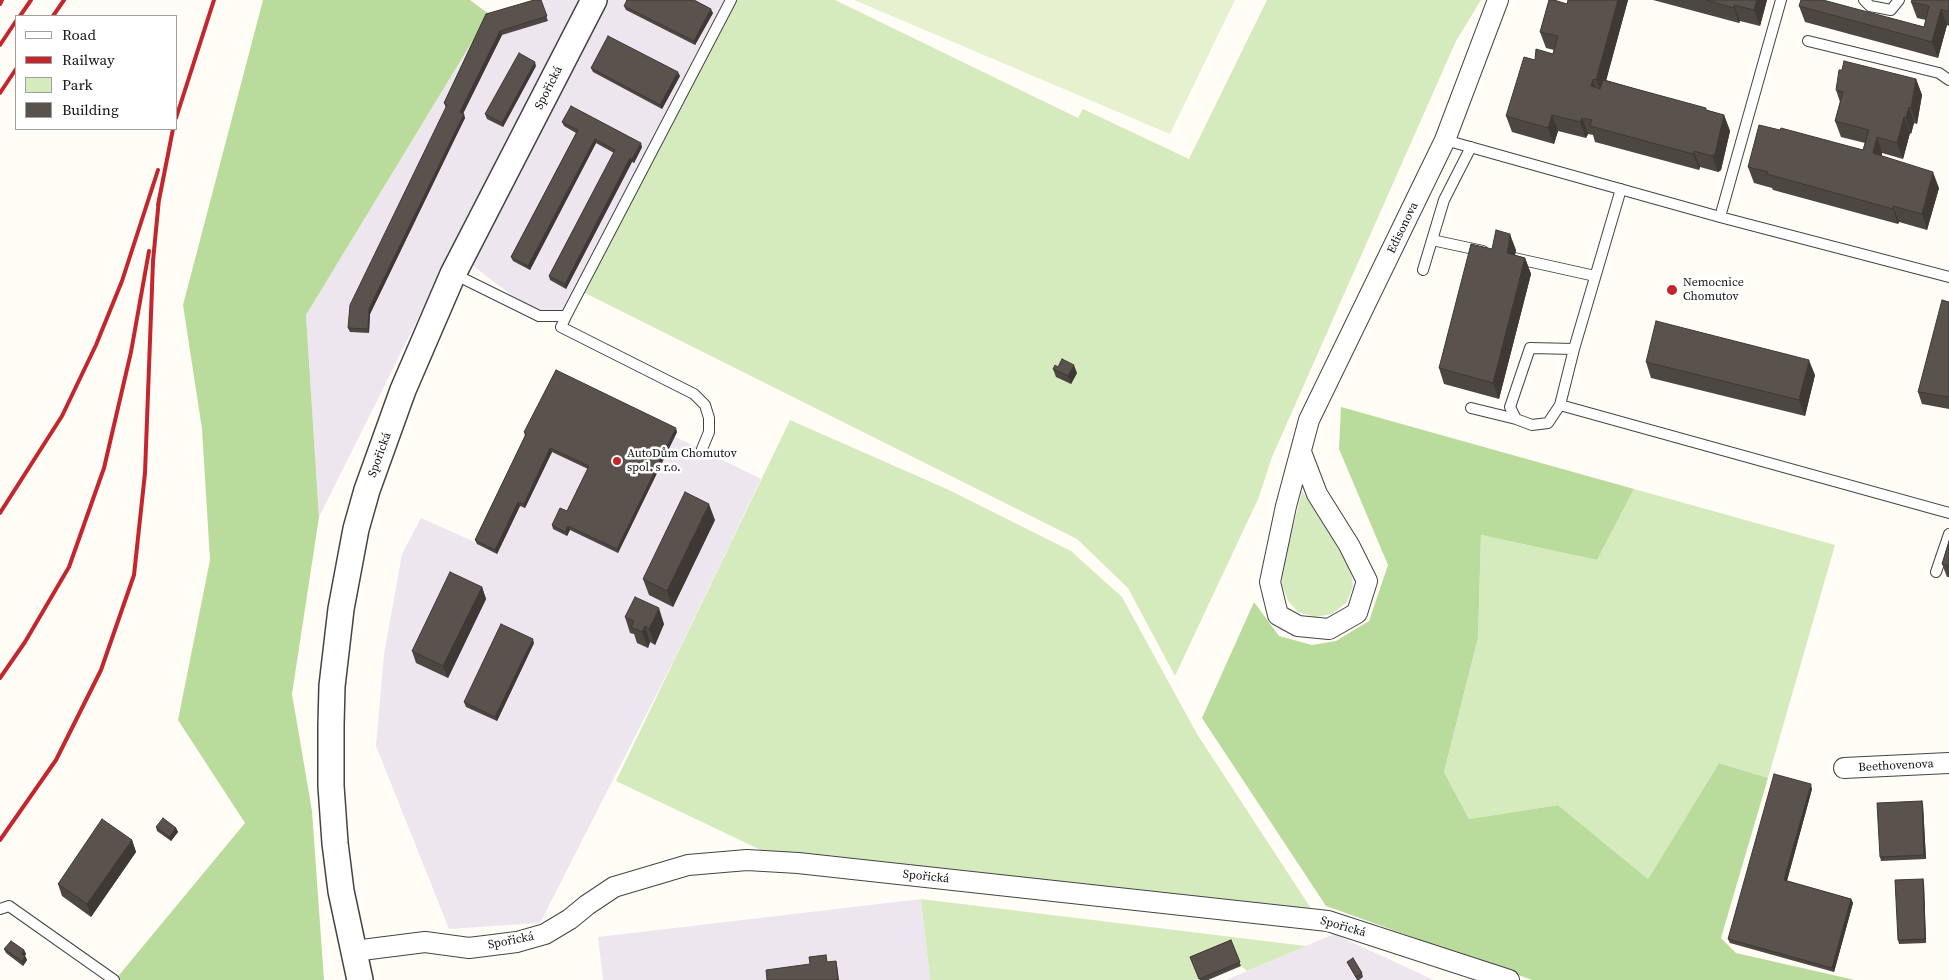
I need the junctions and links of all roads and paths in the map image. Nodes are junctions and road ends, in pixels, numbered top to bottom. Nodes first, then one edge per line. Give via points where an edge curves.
1 (594, 0) edge
2 (731, 0) edge
3 (1498, 0) edge
4 (1780, 0) edge
5 (1864, 0) edge
6 (1899, 0) edge
7 (1808, 41) dead end
8 (1949, 80) edge
9 (1446, 140) junction
10 (1471, 147) junction
11 (1621, 189) junction
12 (1720, 217) junction
13 (1432, 240) junction
14 (1490, 253) edge
15 (1514, 258) edge
16 (1423, 270) dead end
17 (453, 274) junction
18 (1948, 275) edge
19 (1595, 276) junction
20 (566, 316) junction
21 (1574, 349) junction
22 (1560, 405) junction
23 (1471, 408) dead end
24 (1516, 419) junction
25 (702, 449) dead end
26 (1301, 452) junction
27 (1949, 513) edge
28 (1949, 534) edge
29 (1936, 572) dead end
30 (1949, 763) edge
31 (1844, 768) dead end
32 (0, 909) edge
33 (354, 951) junction
34 (1491, 977) edge
35 (114, 980) edge
36 (360, 980) edge
37 (1509, 980) edge

1 - 17 street, Spořická
2 - 20 lane
3 - 9 street, Edisonova
4 - 12 lane
5 - 6 lane via 1870,6 1891,10
7 - 8 lane via 1939,73
9 - 10 lane
9 - 26 street, Edisonova via 1309,420
10 - 11 lane
10 - 13 lane via 1444,200
11 - 12 lane
11 - 19 lane
12 - 18 lane
13 - 14 lane
13 - 16 lane
15 - 19 lane
17 - 20 lane via 539,316
17 - 33 street, Spořická via 414,362 367,490 340,609 332,686 332,786 341,891
19 - 21 lane
20 - 25 lane via 561,327 694,394 704,405 709,418 709,432
21 - 22 lane
21 - 24 lane via 1530,348 1510,407
22 - 24 lane via 1548,423 1532,425
22 - 27 lane
23 - 24 lane
26 - 26 street, Edisonova via 1270,582 1278,615 1298,626 1329,629 1357,612 1367,581 1317,494
28 - 29 lane
30 - 31 street, Beethovenova
32 - 35 lane via 9,906
33 - 34 street, Spořická via 425,942 470,948 517,942 545,934 614,887 688,864 747,860 1328,921
33 - 36 street, Spořická
34 - 37 street, Spořická

